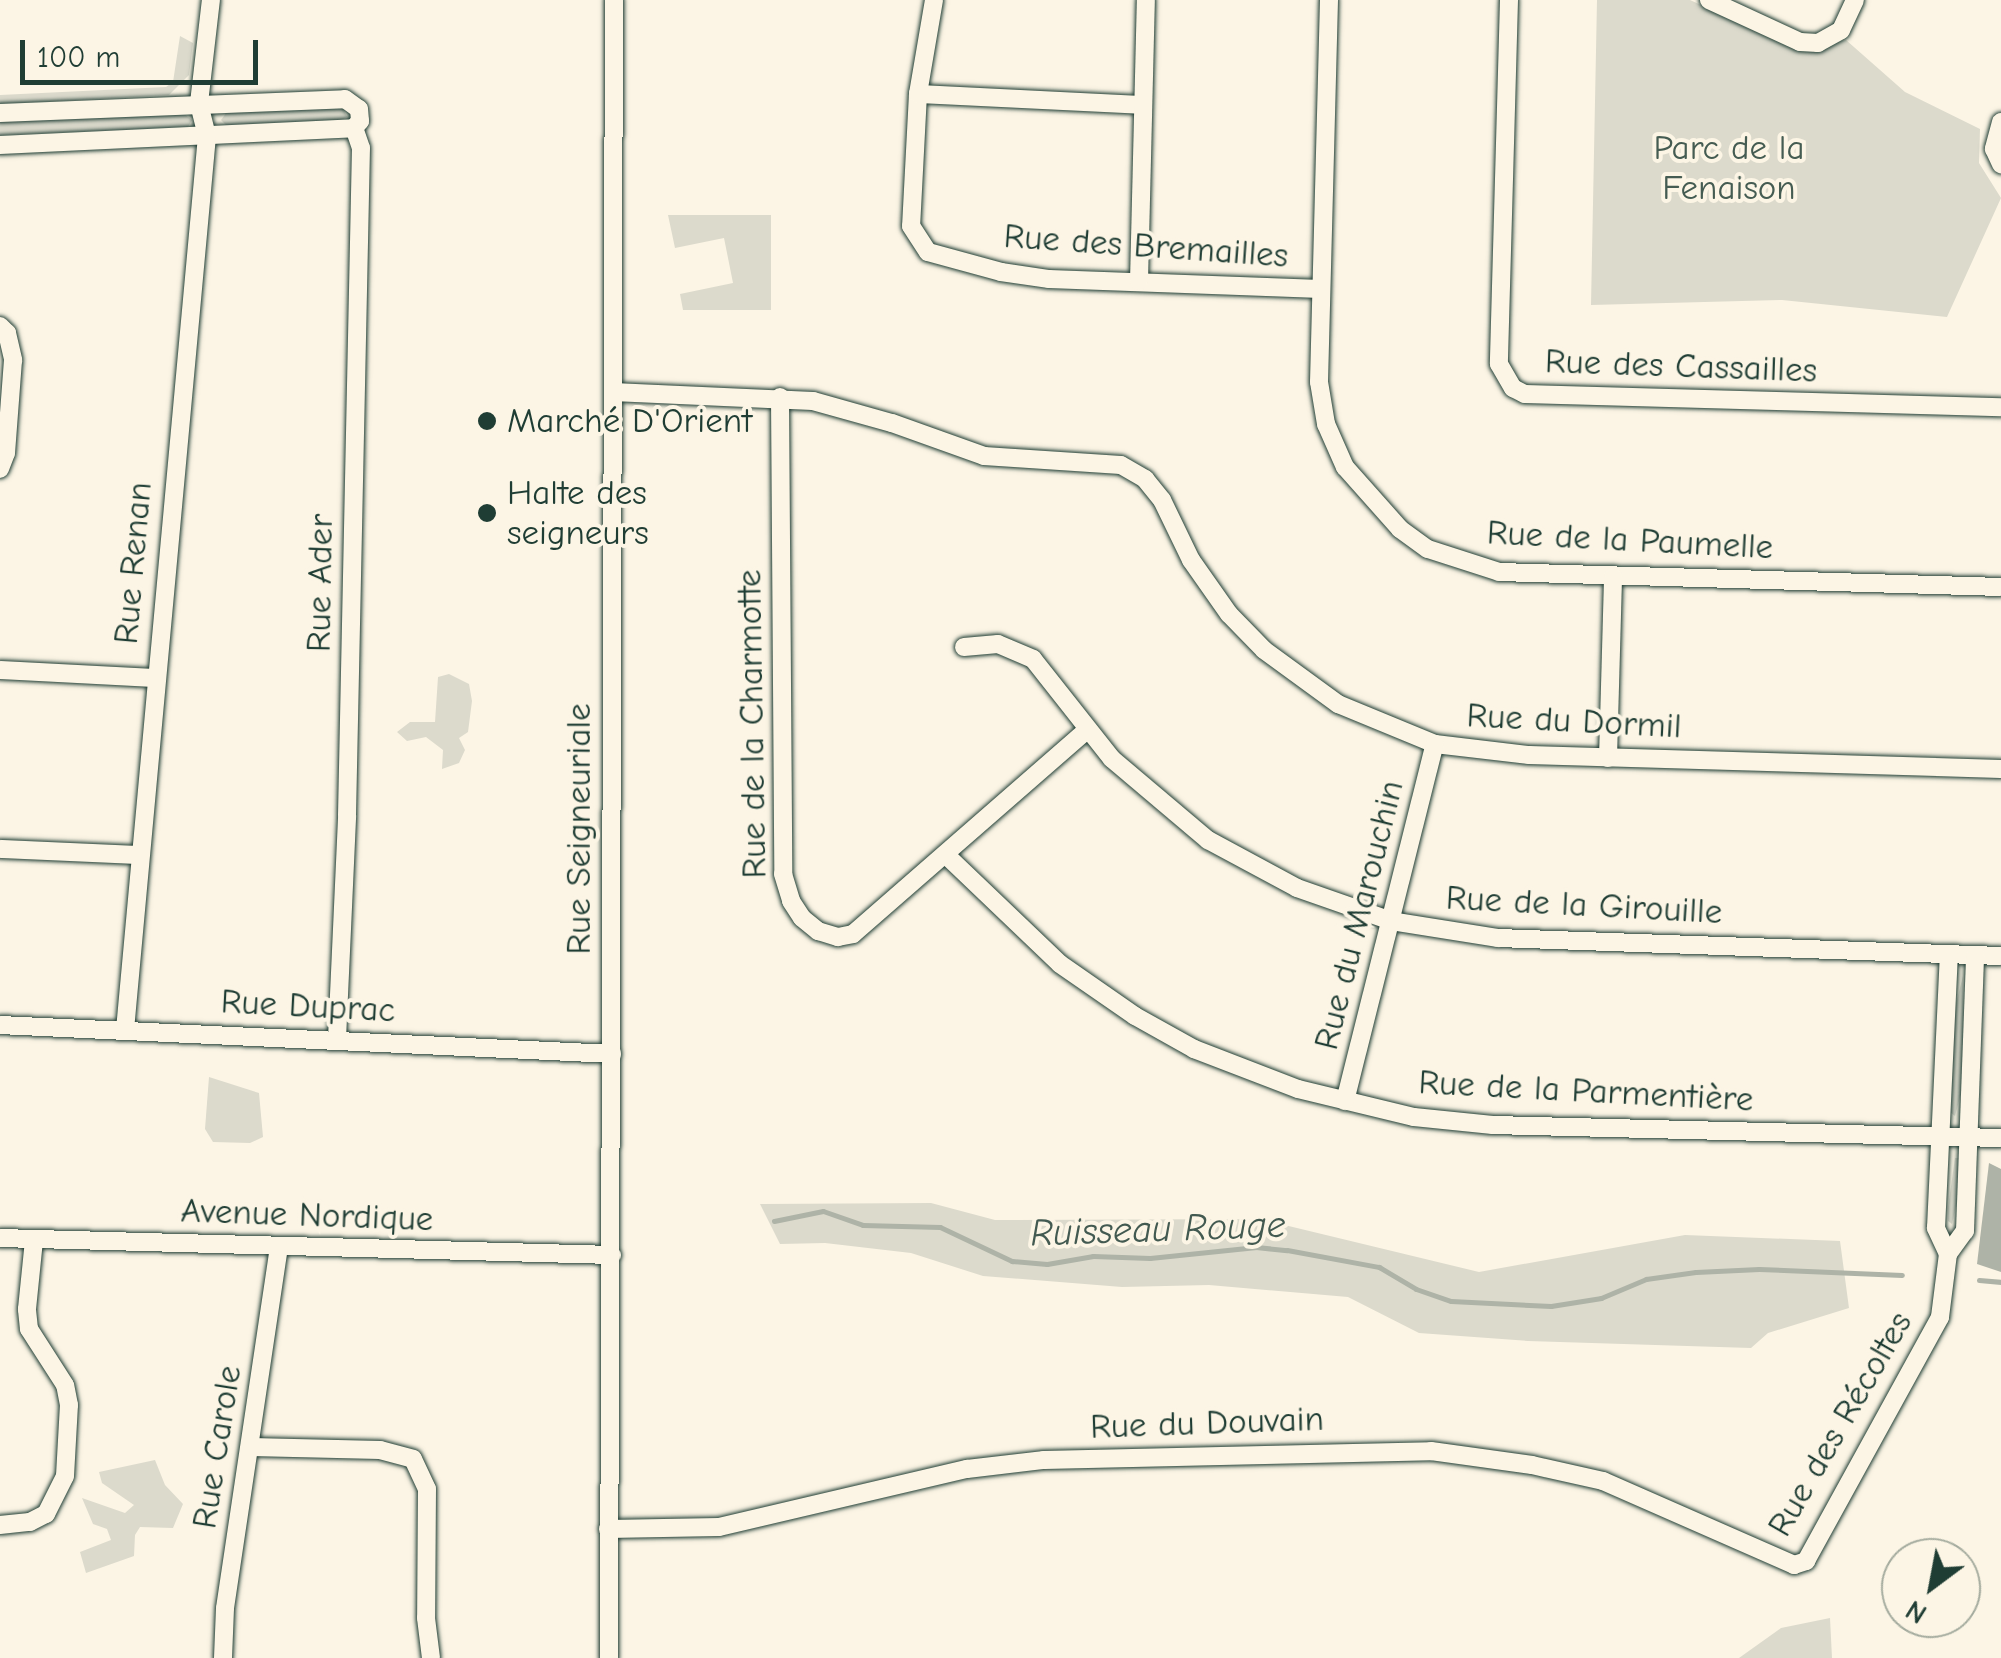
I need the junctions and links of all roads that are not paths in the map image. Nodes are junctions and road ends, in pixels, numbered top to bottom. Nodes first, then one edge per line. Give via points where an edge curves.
1 (212, 0) edge
2 (614, 0) edge
3 (934, 0) edge
4 (1146, 0) edge
5 (1329, 0) edge
6 (1510, 0) edge
7 (1709, 0) edge
8 (1855, 0) edge
9 (918, 94) junction
10 (200, 104) junction
11 (1142, 105) junction
12 (0, 113) edge
13 (2001, 122) edge
14 (354, 128) junction
15 (207, 136) junction
16 (0, 145) edge
17 (2001, 164) edge
18 (1139, 282) junction
19 (1320, 289) junction
20 (0, 326) edge
21 (612, 392) junction
22 (780, 397) junction
23 (2001, 407) edge
24 (0, 469) edge
25 (1613, 577) junction
26 (2001, 587) edge
27 (964, 647) dead end
28 (0, 670) edge
29 (155, 678) junction
30 (1087, 730) junction
31 (1435, 744) junction
32 (1608, 758) junction
33 (2001, 769) edge
34 (0, 848) edge
35 (140, 854) junction
36 (947, 856) junction
37 (1392, 921) junction
38 (1949, 955) junction
39 (1975, 956) junction
40 (2001, 956) edge
41 (0, 1026) edge
42 (125, 1030) junction
43 (337, 1039) junction
44 (612, 1054) junction
45 (1346, 1101) junction
46 (1942, 1137) junction
47 (1970, 1138) junction
48 (2001, 1138) edge
49 (0, 1238) edge
50 (34, 1240) junction
51 (279, 1247) junction
52 (1948, 1254) junction
53 (612, 1256) junction
54 (251, 1448) junction
55 (0, 1525) edge
56 (608, 1529) junction
57 (1794, 1564) joint
58 (223, 1658) edge
59 (430, 1658) edge
60 (609, 1658) edge

1 - 10 street, Rue Renan
2 - 21 street, Rue Seigneuriale
3 - 9 street, Rue des Bremailles
4 - 11 street
5 - 19 street, Rue de la Paumelle
6 - 23 street, Rue des Cassailles via 1499,364 1512,388 1525,394
7 - 8 street via 1800,42 1818,43 1840,30
9 - 11 street
9 - 18 street, Rue des Bremailles via 911,226 928,252 1049,279
10 - 12 street
10 - 14 street via 345,98 358,109
10 - 15 street, Rue Renan
11 - 18 street
13 - 17 street via 1994,149
14 - 15 street
14 - 43 street, Rue Ader via 361,148
15 - 16 street
15 - 29 street, Rue Renan
18 - 19 street, Rue des Bremailles
19 - 25 street, Rue de la Paumelle via 1319,382 1326,424 1345,467 1400,529 1428,549 1499,572
20 - 24 street via 13,360
21 - 22 street, Rue du Dormil
21 - 44 street, Rue Seigneuriale
22 - 31 street, Rue du Dormil via 892,423 984,456 1121,466 1162,500 1191,560 1264,650 1338,704
22 - 36 street, Rue de la Charmotte via 783,874 790,901 818,931 853,934
25 - 26 street, Rue de la Paumelle
25 - 32 street
27 - 30 street, Rue de la Girouille via 998,644 1033,659
28 - 29 street
29 - 35 street, Rue Renan
30 - 36 street, Rue de la Charmotte
30 - 37 street, Rue de la Girouille via 1136,782 1208,840 1297,888
31 - 32 street, Rue du Dormil
31 - 37 street, Rue du Marouchin
32 - 33 street, Rue du Dormil
34 - 35 street
35 - 42 street, Rue Renan
36 - 45 street, Rue de la Parmentière via 1060,964 1135,1016 1248,1072
37 - 38 street, Rue de la Girouille via 1498,938
37 - 45 street, Rue du Marouchin
38 - 39 street, Rue de la Girouille
38 - 46 street, Rue des Récoltes
39 - 40 street, Rue de la Girouille
39 - 47 street, Rue des Récoltes
41 - 42 street, Rue Duprac
42 - 43 street, Rue Duprac
43 - 44 street, Rue Duprac
44 - 53 street, Rue Seigneuriale
45 - 46 street, Rue de la Parmentière via 1493,1125
46 - 47 street, Rue de la Parmentière
46 - 52 street, Rue des Récoltes via 1936,1228
47 - 48 street, Rue de la Parmentière
47 - 52 street, Rue des Récoltes via 1965,1231
49 - 50 street, Avenue Nordique
50 - 51 street, Avenue Nordique
50 - 55 street via 26,1308 29,1329 65,1385 65,1476 46,1514
51 - 53 street, Avenue Nordique
51 - 54 street, Rue Carole
52 - 57 street, Rue des Récoltes via 1940,1318 1806,1561
53 - 56 street, Rue Seigneuriale
54 - 58 street, Rue Carole
54 - 59 street via 380,1450 413,1459 426,1488
56 - 57 street, Rue du Douvain via 719,1527 967,1469 1044,1460 1431,1451 1603,1482
56 - 60 street, Rue Seigneuriale

